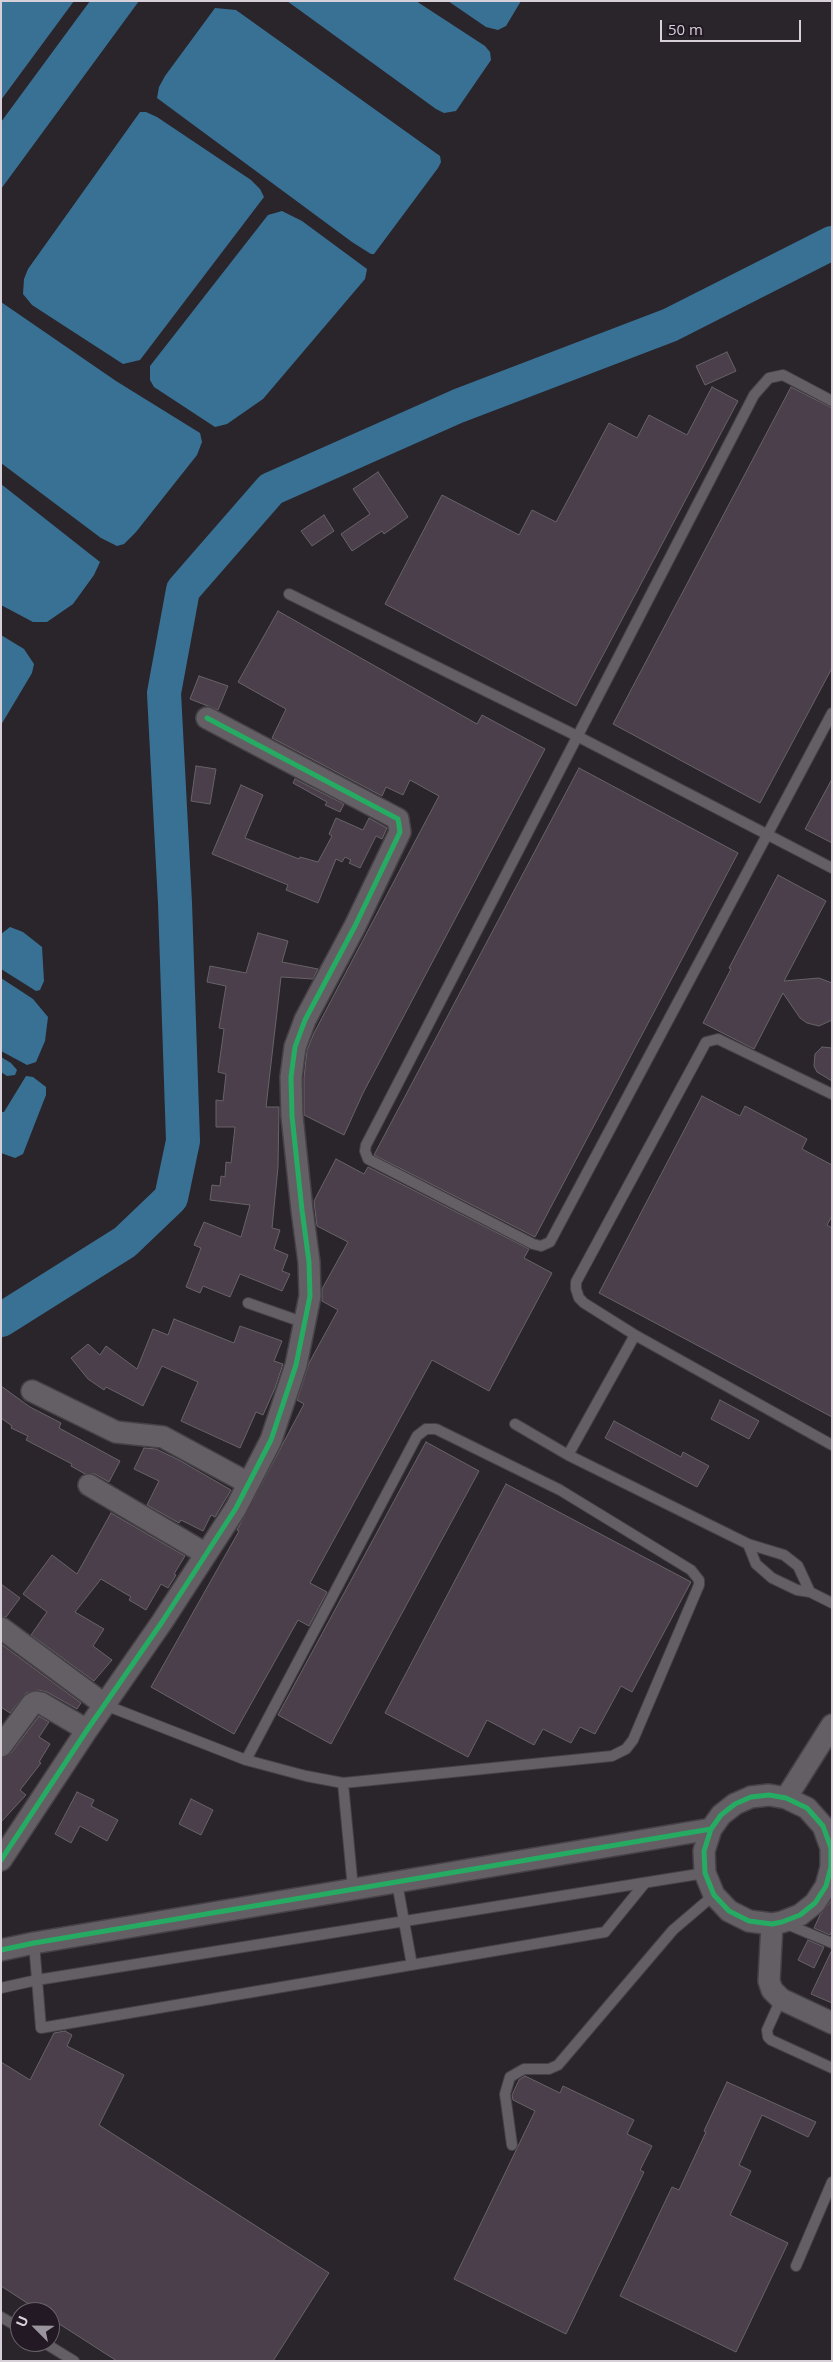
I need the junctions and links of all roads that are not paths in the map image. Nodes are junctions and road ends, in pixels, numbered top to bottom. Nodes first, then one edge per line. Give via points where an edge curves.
1 (832, 400) edge
2 (289, 594) dead end
3 (832, 713) edge
4 (207, 718) dead end
5 (577, 736) junction
6 (767, 834) junction
7 (832, 868) edge
8 (832, 1094) edge
9 (248, 1303) dead end
10 (305, 1323) junction
11 (635, 1335) junction
12 (32, 1390) dead end
13 (515, 1424) dead end
14 (832, 1445) edge
15 (568, 1455) junction
16 (248, 1483) junction
17 (89, 1485) dead end
18 (748, 1544) junction
19 (206, 1554) junction
20 (810, 1592) junction
21 (832, 1603) edge
22 (1, 1628) edge
23 (105, 1705) junction
24 (832, 1725) edge
25 (87, 1730) junction
26 (1, 1746) edge
27 (246, 1760) junction
28 (344, 1783) junction
29 (786, 1798) junction
30 (711, 1829) junction
31 (831, 1847) edge
32 (1, 1860) edge
33 (705, 1874) junction
34 (397, 1883) junction
35 (645, 1883) junction
36 (353, 1889) junction
37 (714, 1895) junction
38 (403, 1921) junction
39 (777, 1923) junction
40 (832, 1942) edge
41 (34, 1943) junction
42 (1, 1950) edge
43 (412, 1964) junction
44 (37, 1980) junction
45 (1, 1988) edge
46 (781, 1999) junction
47 (832, 2023) edge
48 (832, 2068) edge
49 (512, 2145) dead end
50 (832, 2182) edge
51 (796, 2266) dead end
52 (59, 2352) edge
53 (74, 2361) edge

1 - 5 lane via 783,375 770,378 754,395
2 - 5 lane
3 - 6 lane
4 - 10 street via 398,819 400,824 399,836 356,926 305,1020 295,1047 291,1077 292,1116 309,1262 310,1296
5 - 6 lane
5 - 6 lane via 365,1148 368,1159 533,1244 541,1246 550,1242
6 - 7 lane
8 - 11 lane via 718,1039 704,1044 576,1282 577,1293 584,1303
9 - 10 lane
10 - 16 street via 284,1404
11 - 14 lane
11 - 15 lane
12 - 16 street via 110,1430 163,1437
13 - 15 lane
15 - 18 lane
16 - 19 street
17 - 19 street
18 - 20 lane via 756,1564 772,1578 797,1590
18 - 20 lane via 791,1559 803,1574
19 - 23 street
20 - 21 lane
22 - 23 street
23 - 25 street
23 - 27 lane
24 - 29 street
25 - 26 street via 36,1702
25 - 32 street
27 - 28 lane
27 - 28 lane via 416,1436 426,1429 443,1432 560,1490 698,1577 699,1585 633,1740 620,1753 602,1758
28 - 36 lane
29 - 30 street via 769,1795 743,1800 721,1815
29 - 31 street via 807,1808 823,1826
30 - 33 street via 704,1851
30 - 34 street
31 - 39 street via 831,1867 826,1886 815,1903 800,1915
33 - 35 lane
33 - 37 street
34 - 36 street
34 - 38 lane
35 - 38 lane
35 - 43 lane via 605,1932
36 - 41 street
37 - 39 street via 729,1911 749,1921
37 - 49 lane via 680,1921 558,2065 549,2069 524,2069 510,2077 505,2094
38 - 43 lane
38 - 44 lane
39 - 40 lane
39 - 46 street via 769,1981
41 - 42 street
41 - 44 lane
43 - 44 lane via 42,2028
44 - 45 lane
46 - 47 street
46 - 48 lane via 767,2030 768,2037
50 - 51 lane
52 - 53 lane

